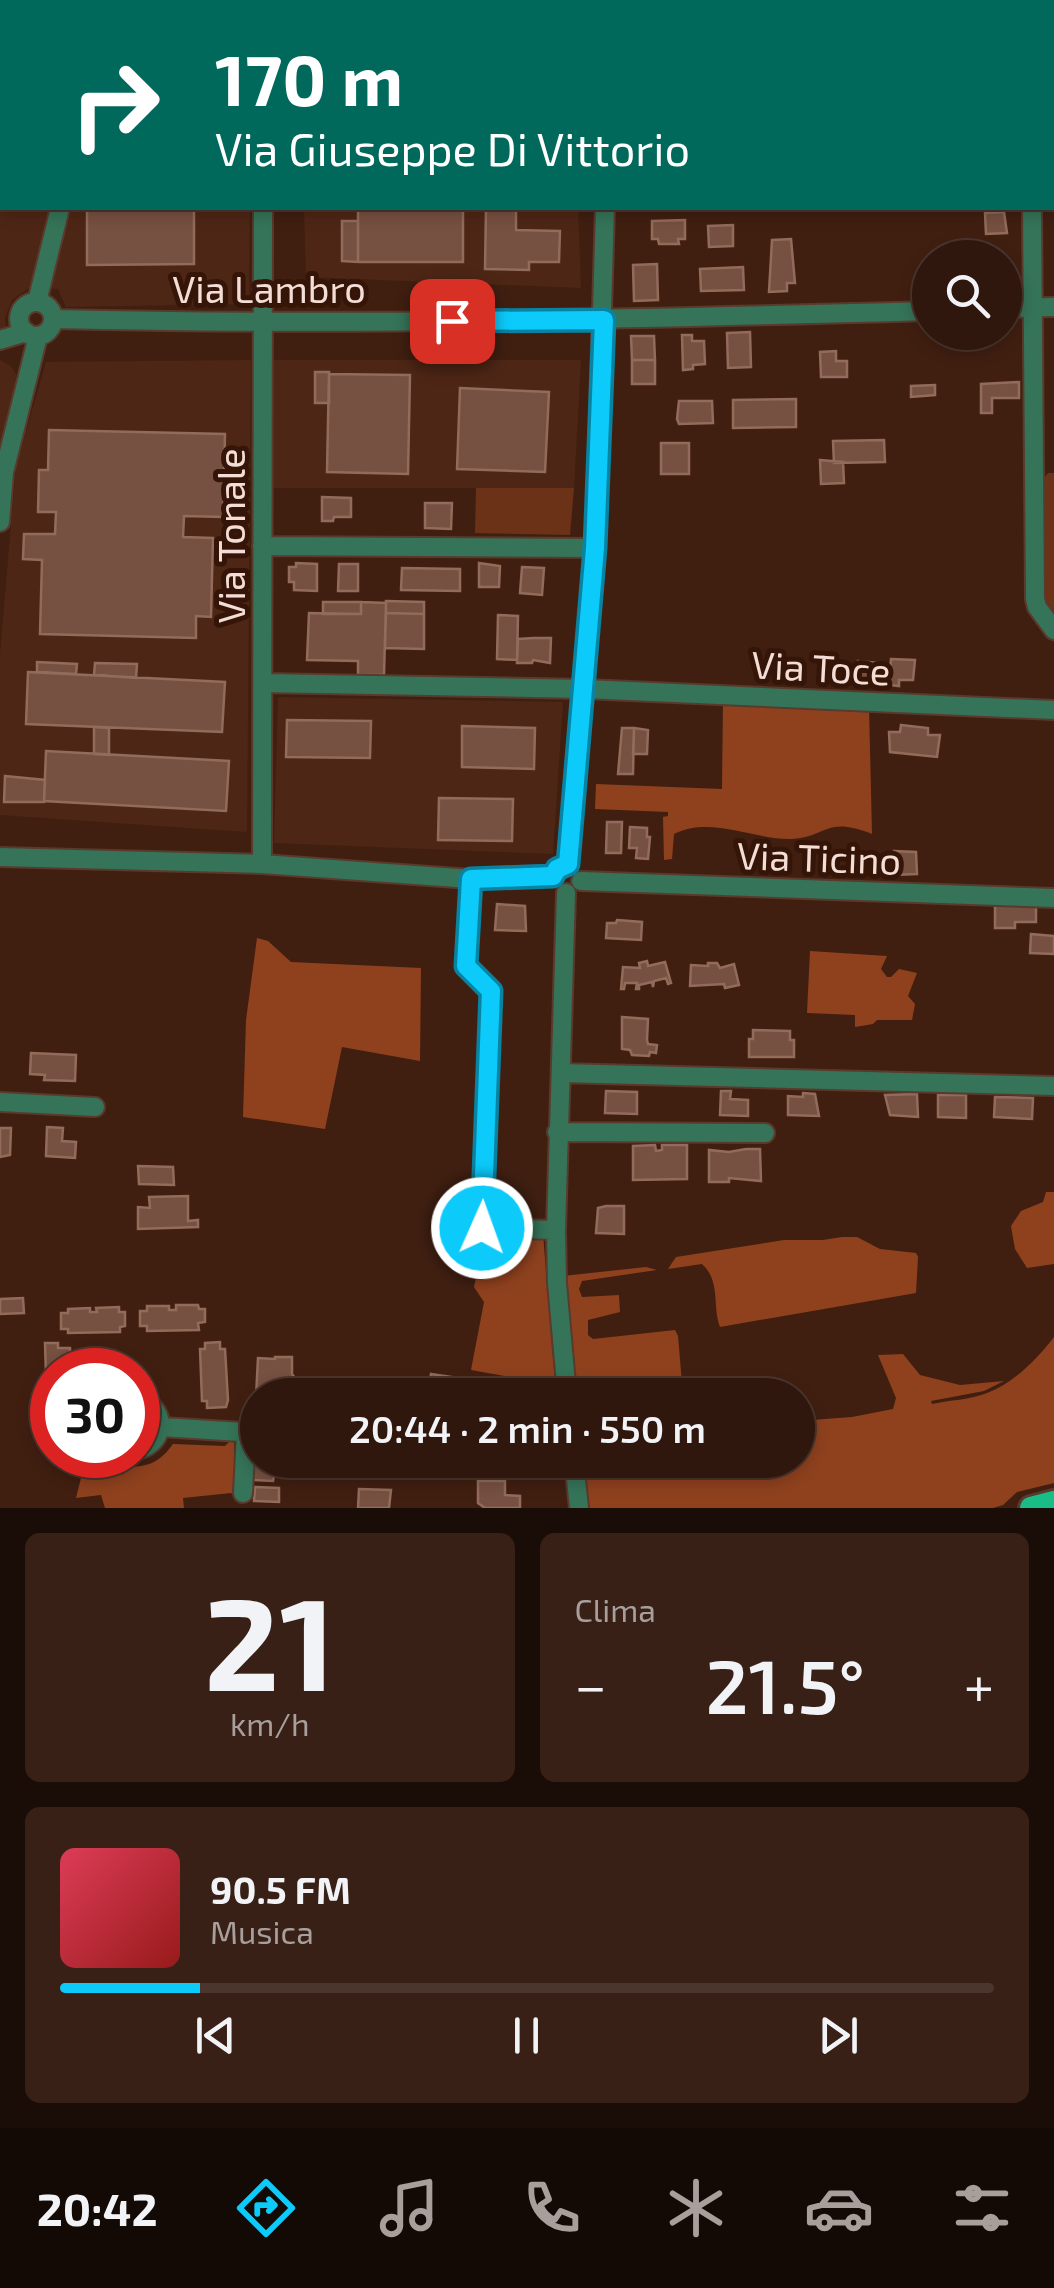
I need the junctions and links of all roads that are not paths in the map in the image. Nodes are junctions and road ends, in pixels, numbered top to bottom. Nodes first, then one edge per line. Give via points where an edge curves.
1 (60, 210) edge
2 (263, 210) edge
3 (605, 210) edge
4 (1032, 210) edge
5 (37, 302) junction
6 (1054, 307) edge
7 (1022, 308) edge
8 (1033, 308) junction
9 (912, 311) edge
10 (54, 319) junction
11 (604, 320) junction
12 (263, 322) junction
13 (32, 334) junction
14 (0, 340) edge
15 (1054, 465) edge
16 (1034, 466) junction
17 (0, 522) edge
18 (262, 546) junction
19 (595, 548) junction
20 (1054, 630) edge
21 (263, 683) junction
22 (586, 690) junction
23 (1054, 710) edge
24 (0, 857) edge
25 (262, 864) junction
26 (561, 870) junction
27 (471, 879) junction
28 (574, 887) junction
29 (1054, 898) edge
30 (561, 1073) junction
31 (1054, 1086) edge
32 (0, 1102) edge
33 (95, 1108) dead end
34 (557, 1132) junction
35 (765, 1133) dead end
36 (556, 1230) junction
37 (565, 1378) edge
38 (160, 1428) edge
39 (240, 1432) edge
40 (246, 1478) edge
41 (576, 1478) edge
42 (244, 1493) dead end
43 (1054, 1502) edge
44 (578, 1507) edge
45 (1031, 1508) edge

1 - 5 street
2 - 12 street, Via Tonale
3 - 11 street
4 - 8 street
5 - 10 street
5 - 13 street via 20,313 20,324
6 - 8 street
7 - 8 street
8 - 16 street
9 - 11 street, Via Lambro
10 - 12 street, Via Lambro
10 - 13 street via 51,328
11 - 12 street, Via Lambro
11 - 19 street
12 - 18 street, Via Tonale
13 - 14 street
13 - 17 street
15 - 16 street
16 - 20 street via 1035,603
18 - 19 street
18 - 21 street, Via Tonale
19 - 22 street
21 - 22 street, Via Toce
21 - 25 street, Via Tonale
22 - 23 street, Via Toce
22 - 26 street
24 - 25 street
25 - 27 street
26 - 27 street
26 - 28 street via 558,889
27 - 36 street via 466,966 491,991 482,1228
28 - 29 street, Via Ticino
28 - 30 street
30 - 31 street
30 - 34 street
32 - 33 street
34 - 35 street
34 - 36 street
36 - 37 street
38 - 39 street
40 - 42 street
41 - 44 street
43 - 45 main road

